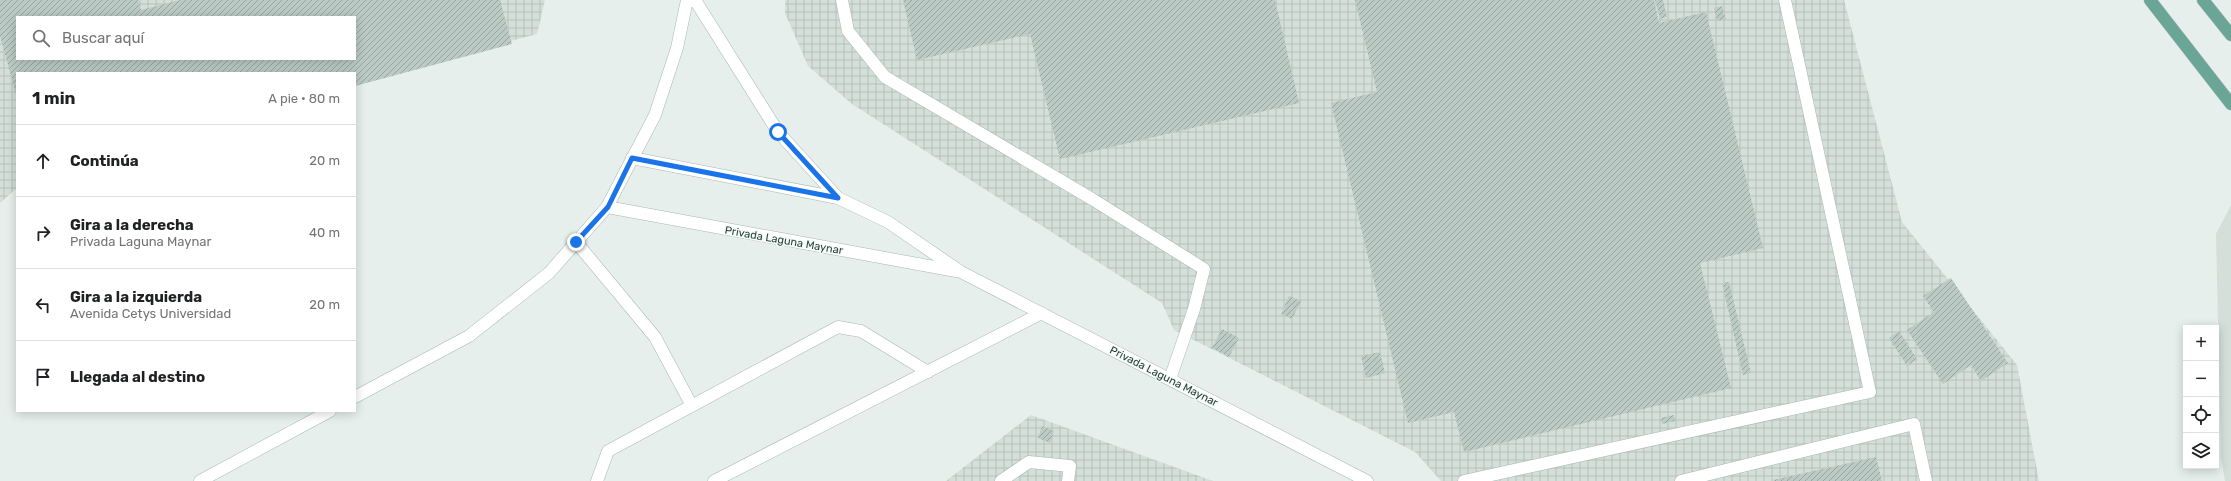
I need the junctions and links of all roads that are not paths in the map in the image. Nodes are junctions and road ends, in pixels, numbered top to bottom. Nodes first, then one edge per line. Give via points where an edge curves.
1 (687, 0) edge
2 (695, 0) edge
3 (842, 0) edge
4 (1785, 0) edge
5 (2150, 0) edge
6 (2203, 0) edge
7 (2231, 35) edge
8 (2231, 104) edge
9 (632, 158) junction
10 (838, 198) junction
11 (608, 207) junction
12 (576, 242) junction
13 (961, 272) junction
14 (1042, 313) junction
15 (928, 372) junction
16 (1170, 379) junction
17 (356, 397) edge
18 (692, 406) junction
19 (328, 412) edge
20 (200, 481) edge
21 (598, 481) edge
22 (714, 481) edge
23 (1001, 481) edge
24 (1068, 481) edge
25 (1367, 481) edge
26 (1464, 481) edge
27 (1681, 481) edge
28 (1926, 481) edge

1 - 9 main road via 677,48 655,114
2 - 10 main road via 778,132
3 - 16 main road via 848,31 884,77 1092,199 1204,269 1194,309
4 - 26 main road via 1870,392
5 - 8 main road
6 - 7 main road
9 - 10 main road, Privada Laguna Maynar
9 - 11 main road
10 - 13 main road, Privada Laguna Maynar via 888,222
11 - 12 main road
11 - 13 main road, Privada Laguna Maynar
12 - 17 main road via 549,273 469,336
12 - 18 main road via 655,337
13 - 14 main road, Privada Laguna Maynar
14 - 15 main road
14 - 16 main road, Privada Laguna Maynar
15 - 18 main road via 861,331 838,327
15 - 22 main road
16 - 25 main road, Privada Laguna Maynar
18 - 21 main road via 608,451
19 - 20 main road
23 - 24 main road via 1029,462 1070,466
27 - 28 main road via 1914,424

